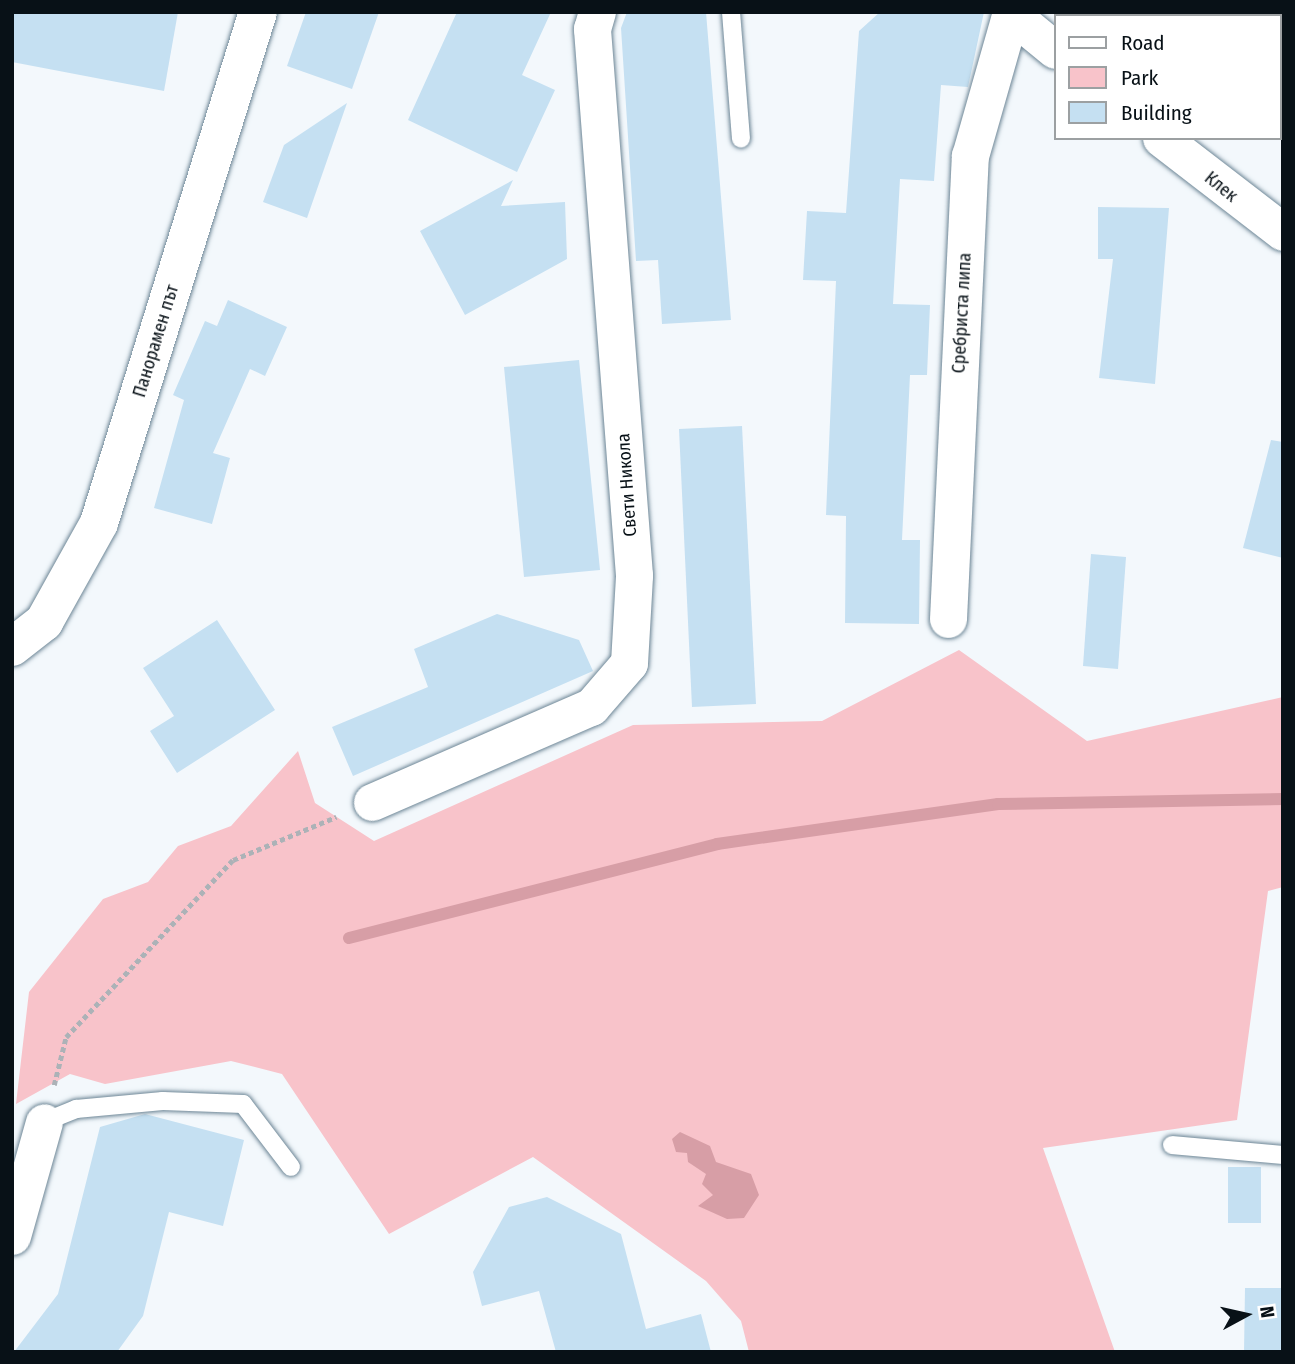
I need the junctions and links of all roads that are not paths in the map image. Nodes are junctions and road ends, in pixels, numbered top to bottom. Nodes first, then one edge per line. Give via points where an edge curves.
1 (258, 12) edge
2 (597, 12) edge
3 (731, 12) edge
4 (1011, 13) edge
5 (1054, 49) edge
6 (741, 139) dead end
7 (1164, 140) edge
8 (1283, 232) edge
9 (948, 619) dead end
10 (12, 648) edge
11 (372, 802) road end
12 (44, 1122) joint
13 (1172, 1144) dead end
14 (1283, 1155) edge
15 (291, 1167) dead end
16 (12, 1236) edge

1 - 10 main road, Панорамен път via 99,523 44,622
2 - 11 street, Свети Никола via 592,29 634,575 629,663 592,707
3 - 6 lane
4 - 5 street
4 - 9 street, Сребриста липа via 970,156
7 - 8 street, Клек
12 - 15 lane via 76,1109 150,1102 243,1104
12 - 16 street
13 - 14 lane

